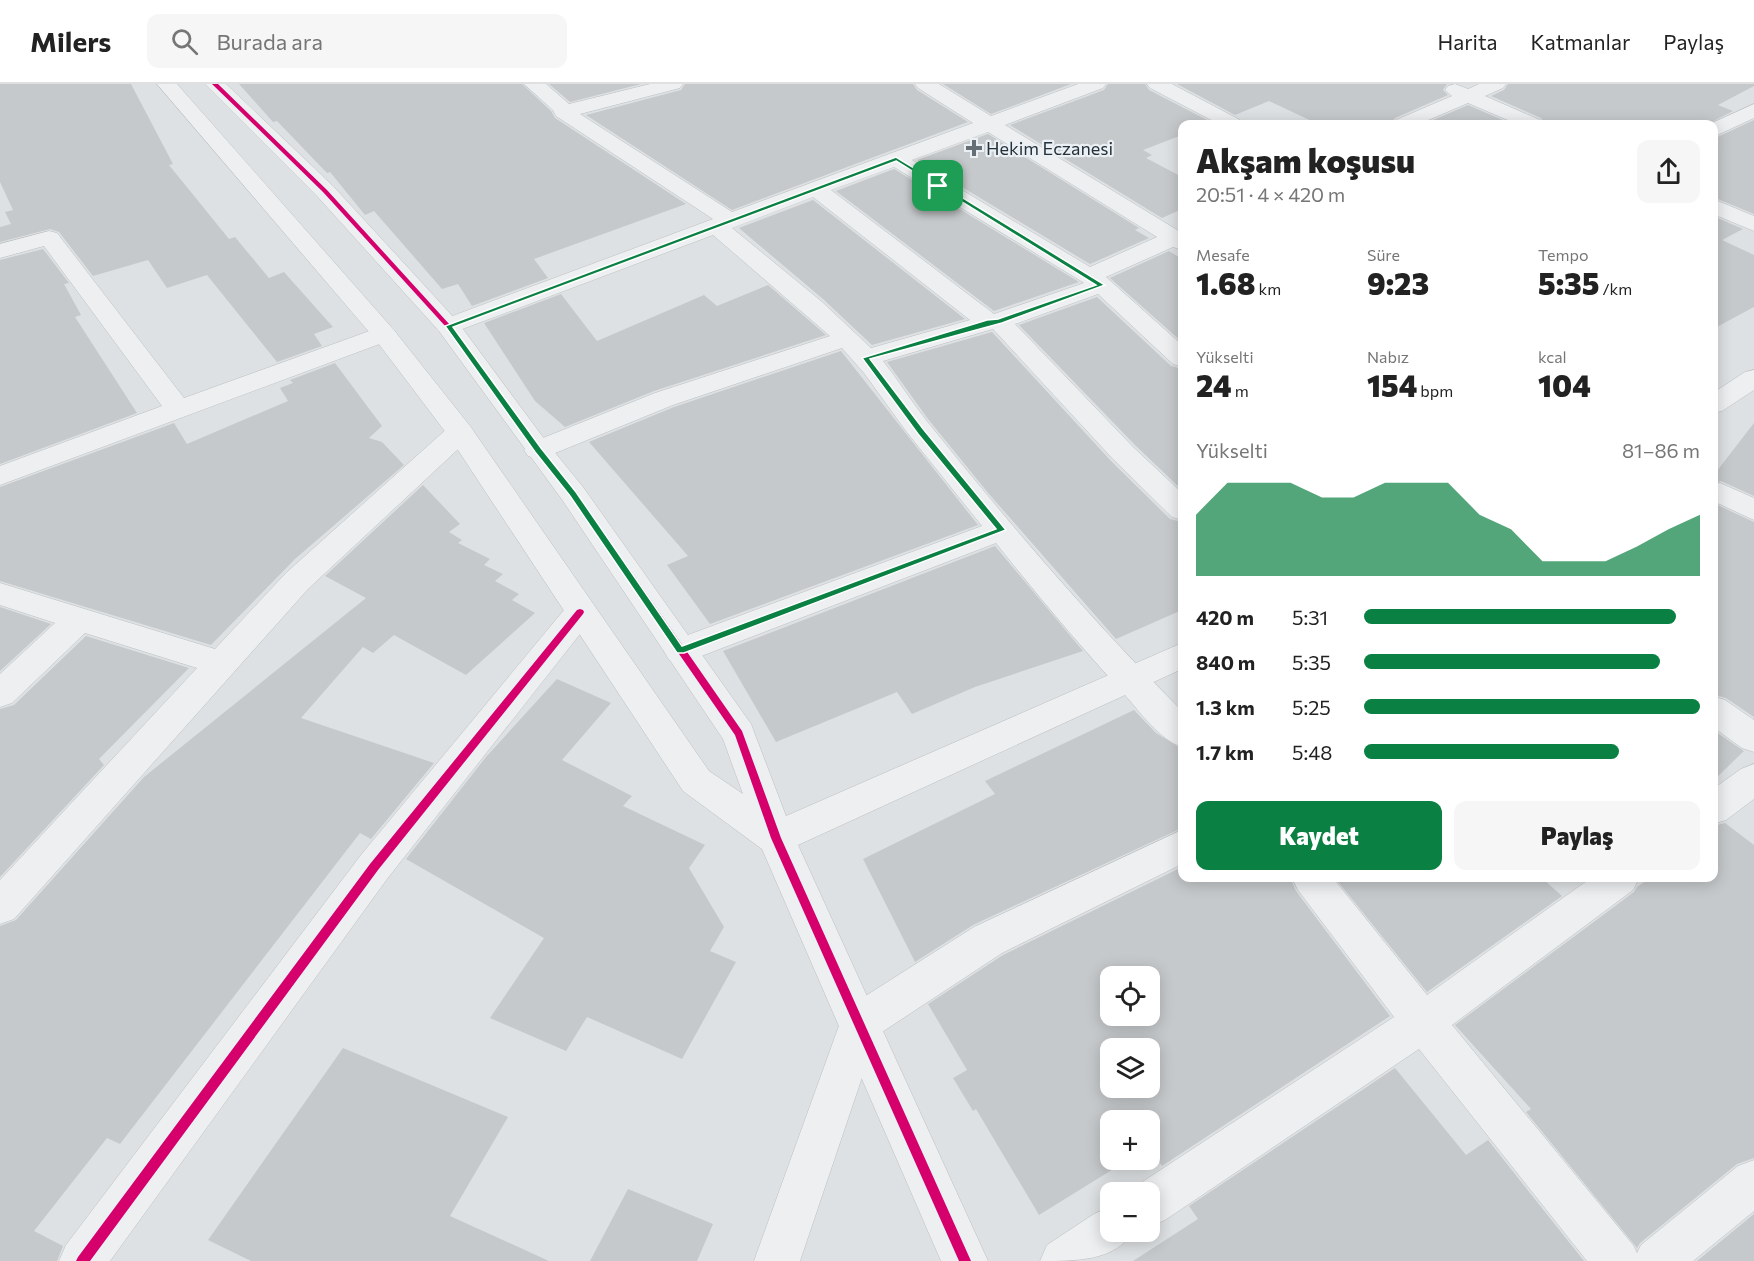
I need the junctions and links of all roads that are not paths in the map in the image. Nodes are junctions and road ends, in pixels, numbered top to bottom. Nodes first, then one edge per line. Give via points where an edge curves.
1 (167, 84) edge
2 (214, 84) edge
3 (534, 84) edge
4 (673, 84) edge
5 (924, 84) edge
6 (1096, 84) edge
7 (1157, 84) edge
8 (1442, 84) edge
9 (1496, 84) edge
10 (1467, 95) junction
11 (1754, 110) edge
12 (563, 112) junction
13 (1225, 120) edge
14 (1412, 120) edge
15 (1524, 120) edge
16 (989, 124) junction
17 (1718, 128) edge
18 (896, 159) junction
19 (816, 189) junction
20 (1718, 208) edge
21 (723, 224) junction
22 (1754, 224) edge
23 (1175, 234) edge
24 (0, 251) edge
25 (1095, 281) junction
26 (994, 322) junction
27 (448, 326) junction
28 (384, 333) junction
29 (845, 339) junction
30 (1178, 355) edge
31 (866, 358) junction
32 (1754, 378) edge
33 (1718, 401) edge
34 (178, 409) junction
35 (460, 432) junction
36 (538, 450) junction
37 (0, 476) edge
38 (1718, 495) edge
39 (1178, 506) edge
40 (1754, 510) edge
41 (1001, 530) junction
42 (0, 594) edge
43 (580, 612) junction
44 (80, 618) junction
45 (680, 651) junction
46 (1178, 657) edge
47 (224, 664) junction
48 (1129, 680) junction
49 (0, 694) edge
50 (1718, 713) edge
51 (1178, 729) edge
52 (1754, 738) edge
53 (1754, 779) edge
54 (1718, 805) edge
55 (776, 838) junction
56 (1178, 848) edge
57 (1314, 882) edge
58 (1615, 882) edge
59 (0, 907) edge
60 (1423, 1022) junction
61 (860, 1023) junction
62 (1754, 1182) edge
63 (1160, 1197) edge
64 (1100, 1237) edge
65 (82, 1261) edge
66 (777, 1261) edge
67 (965, 1261) edge
68 (1063, 1261) edge
69 (1617, 1261) edge
70 (1657, 1261) edge

1 - 28 street
2 - 27 street via 325,191
3 - 12 street
4 - 12 street
5 - 16 street
6 - 16 street
7 - 13 street
8 - 10 street
9 - 10 street
10 - 14 street
10 - 15 street
11 - 17 street
12 - 21 street
16 - 18 street
16 - 23 street
18 - 19 street
18 - 25 street
19 - 21 street
19 - 26 street
20 - 22 street
21 - 27 street
21 - 29 street
23 - 25 street
24 - 34 street via 48,238
25 - 26 street
25 - 30 street
26 - 31 street
26 - 39 street
27 - 36 street
28 - 34 street
28 - 35 street
29 - 31 street
29 - 36 street via 664,399
31 - 41 street
32 - 33 street
34 - 37 street
35 - 43 street
35 - 47 street via 297,581
36 - 45 street via 573,494
38 - 40 street
41 - 45 street
41 - 48 street
42 - 44 street
43 - 55 street via 696,781
43 - 65 street via 374,867
44 - 47 street
44 - 49 street
45 - 55 street via 739,734
46 - 48 street
47 - 59 street
48 - 51 street
48 - 55 street
50 - 52 street
53 - 54 street
55 - 61 street
56 - 61 street via 988,940
57 - 60 street
58 - 60 street
60 - 63 street
60 - 69 street
61 - 66 street
61 - 67 street
62 - 70 street
64 - 68 street

